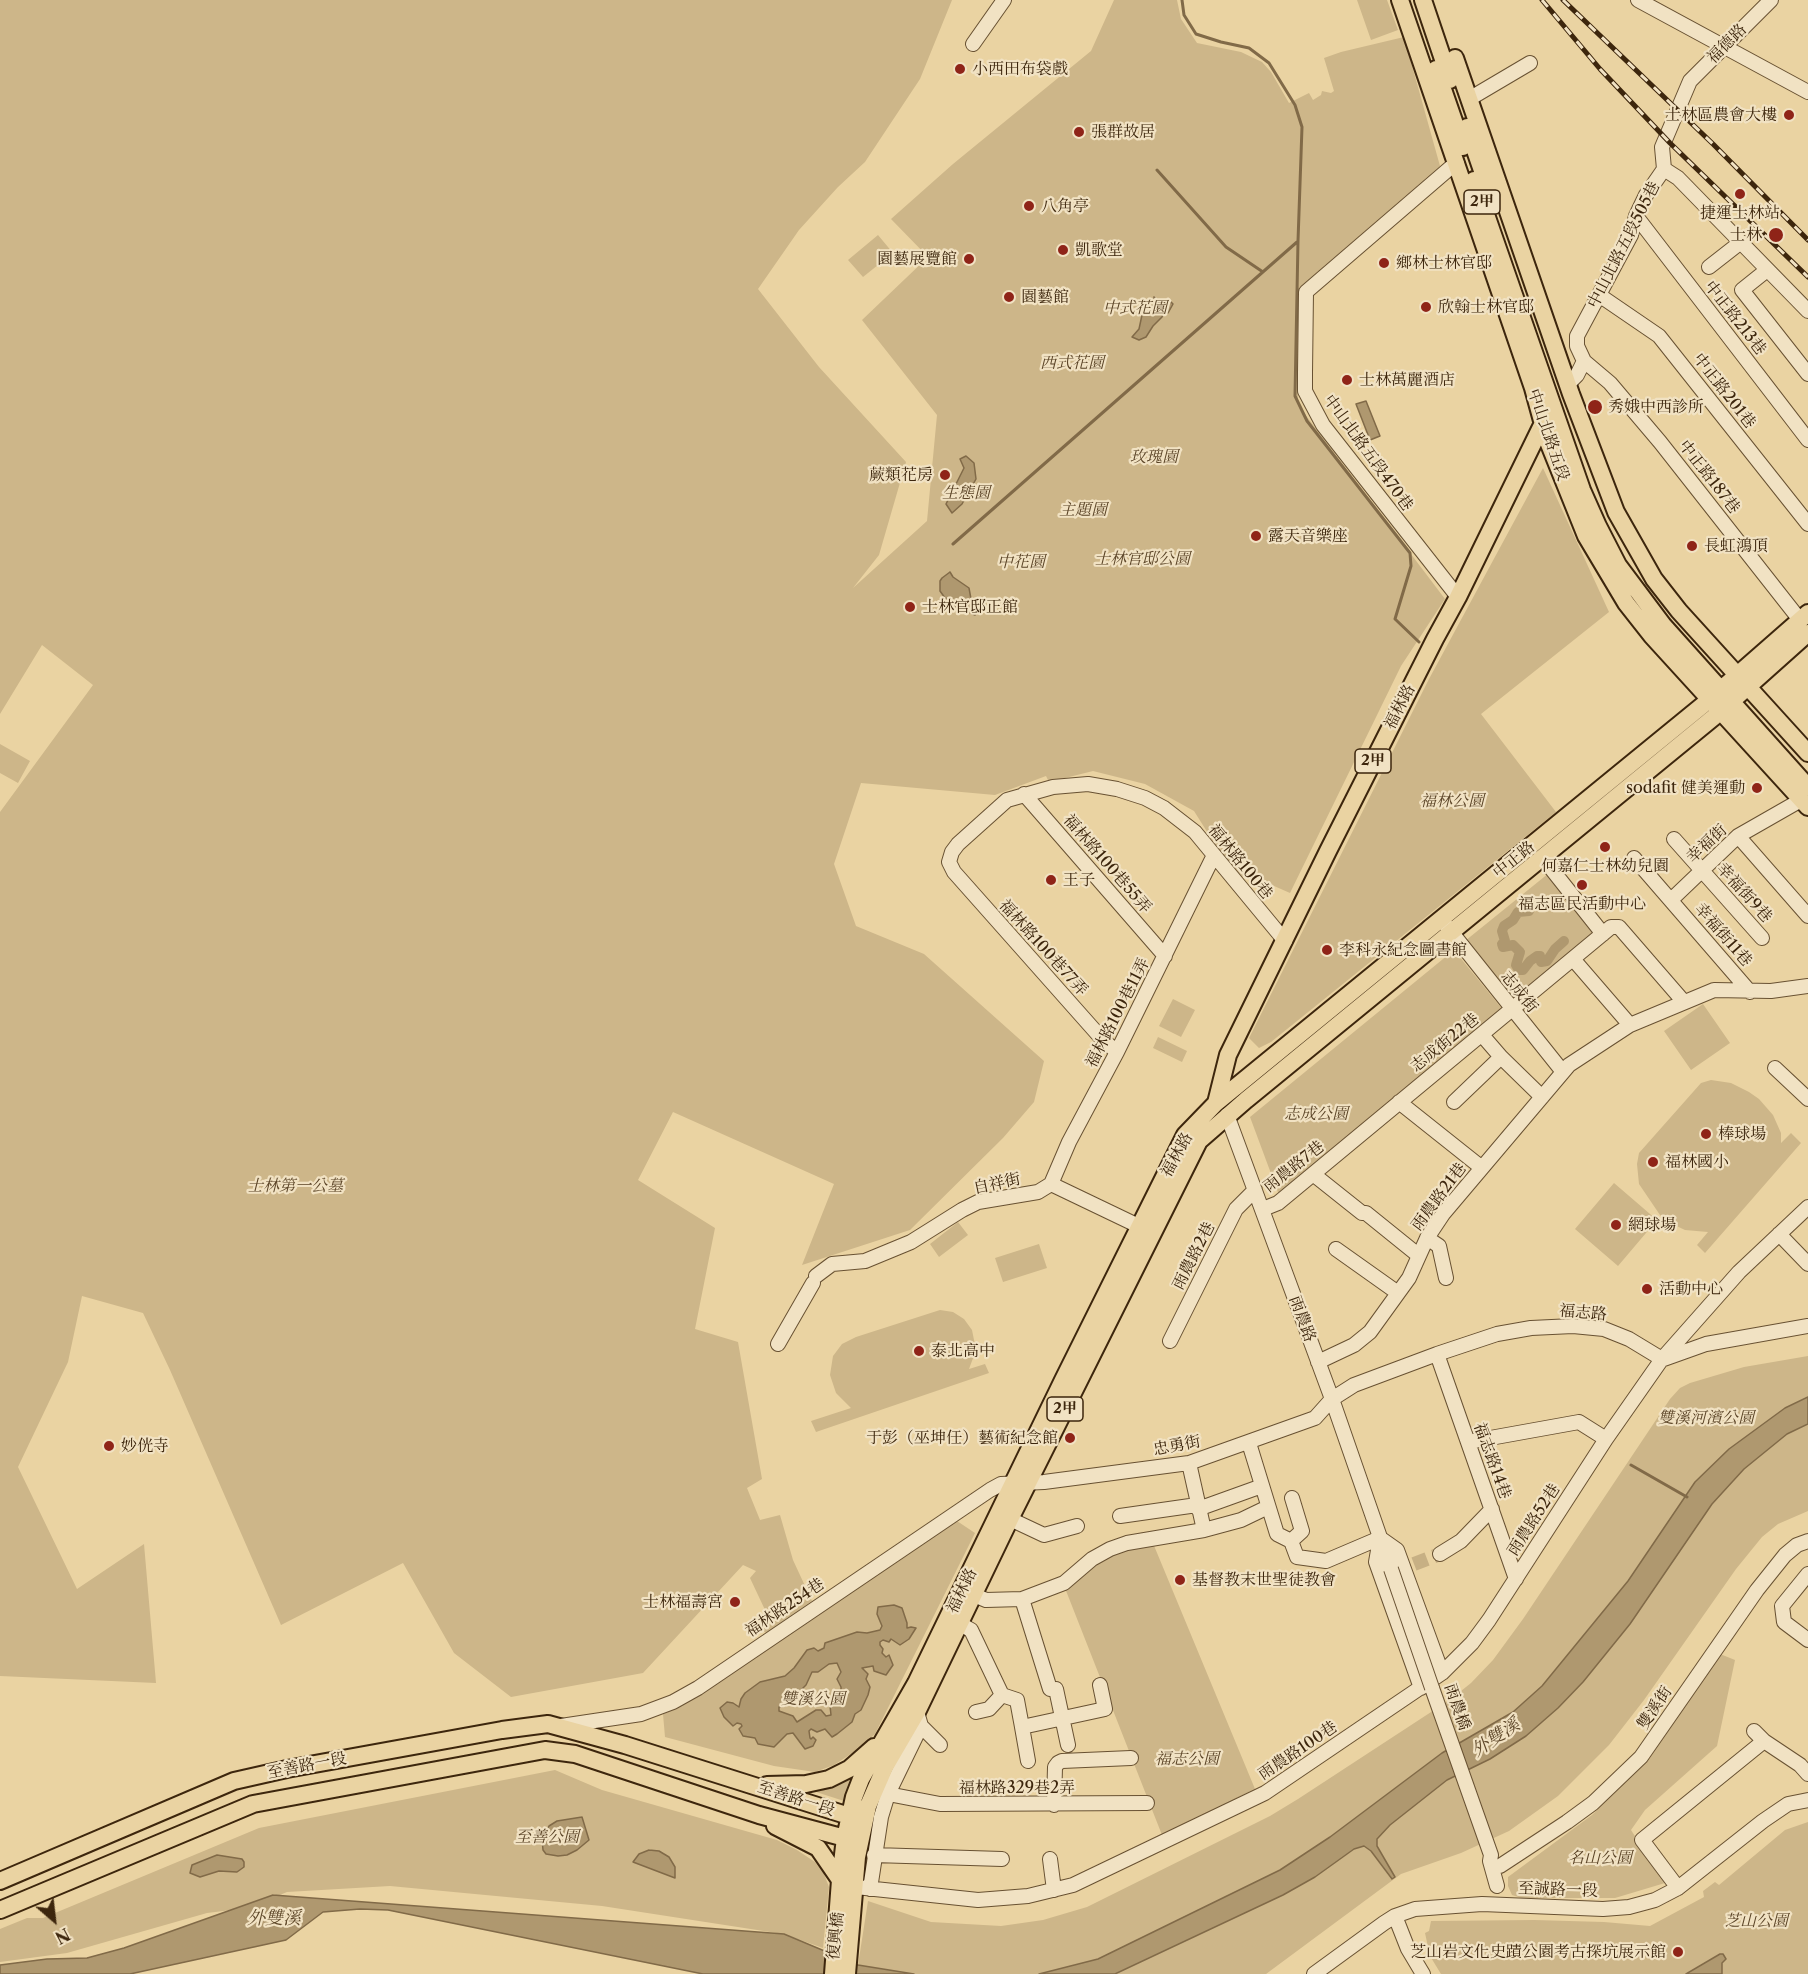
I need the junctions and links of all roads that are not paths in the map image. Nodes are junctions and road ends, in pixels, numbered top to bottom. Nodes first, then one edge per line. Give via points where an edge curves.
1 (1004, 0) edge
2 (1400, 0) edge
3 (1412, 0) edge
4 (1423, 0) edge
5 (1435, 0) edge
6 (1638, 0) edge
7 (1771, 0) edge
8 (973, 45) dead end
9 (1725, 47) junction
10 (1530, 63) dead end
11 (1687, 90) joint
12 (1808, 92) edge
13 (1469, 99) junction
14 (1457, 164) junction
15 (1664, 169) junction
16 (1492, 181) junction
17 (1635, 216) junction
18 (1741, 242) junction
19 (1708, 267) dead end
20 (1767, 270) junction
21 (1599, 295) junction
22 (1520, 298) junction
23 (1808, 311) edge
24 (1584, 361) junction
25 (1808, 374) edge
26 (1559, 394) junction
27 (1543, 423) junction
28 (1808, 440) edge
29 (1808, 524) edge
30 (1458, 597) junction
31 (1805, 622) edge
32 (1729, 693) junction
33 (1808, 753) edge
34 (1808, 770) edge
35 (1024, 794) junction
36 (1806, 798) edge
37 (1738, 836) junction
38 (1674, 839) dead end
39 (1214, 855) junction
40 (1542, 857) junction
41 (1634, 858) dead end
42 (949, 862) joint
43 (1702, 871) junction
44 (1671, 900) junction
45 (1808, 916) edge
46 (1446, 925) junction
47 (1603, 934) junction
48 (1762, 938) dead end
49 (1284, 941) junction
50 (1165, 956) junction
51 (1574, 959) junction
52 (1808, 986) edge
53 (1750, 992) junction
54 (1684, 1002) junction
55 (1512, 1010) junction
56 (1630, 1025) junction
57 (1482, 1035) junction
58 (1117, 1052) junction
59 (1501, 1057) junction
60 (1775, 1068) dead end
61 (1563, 1072) junction
62 (1542, 1097) junction
63 (1808, 1098) edge
64 (1399, 1102) junction
65 (1454, 1102) dead end
66 (1222, 1109) junction
67 (1482, 1168) junction
68 (1312, 1174) junction
69 (1051, 1184) junction
70 (1255, 1190) junction
71 (1808, 1207) edge
72 (1263, 1209) junction
73 (1146, 1229) junction
74 (1779, 1234) junction
75 (1427, 1238) junction
76 (1336, 1249) dead end
77 (1418, 1255) junction
78 (1808, 1264) edge
79 (1446, 1278) dead end
80 (1398, 1293) junction
81 (1808, 1326) edge
82 (1170, 1341) dead end
83 (778, 1344) dead end
84 (1437, 1354) junction
85 (1662, 1359) junction
86 (1318, 1362) junction
87 (1332, 1399) junction
88 (1605, 1439) junction
89 (1468, 1442) junction
90 (1249, 1443) junction
91 (1189, 1464) junction
92 (1021, 1483) junction
93 (1262, 1486) junction
94 (1292, 1498) dead end
95 (1197, 1507) junction
96 (1268, 1507) junction
97 (1492, 1509) junction
98 (1120, 1516) dead end
99 (1010, 1519) junction
100 (1077, 1526) dead end
101 (1204, 1530) junction
102 (1380, 1539) junction
103 (1291, 1541) junction
104 (1808, 1541) edge
105 (1440, 1554) tunnel mouth
106 (1403, 1567) junction
107 (1808, 1574) edge
108 (1516, 1579) junction
109 (974, 1595) junction
110 (1022, 1599) junction
111 (960, 1624) junction
112 (1808, 1640) edge
113 (1442, 1673) junction
114 (1100, 1685) dead end
115 (1421, 1688) junction
116 (1002, 1695) junction
117 (976, 1712) dead end
118 (1062, 1718) junction
119 (919, 1719) junction
120 (561, 1726) junction
121 (1022, 1727) junction
122 (1754, 1731) dead end
123 (886, 1737) junction
124 (1764, 1741) junction
125 (940, 1745) dead end
126 (1068, 1745) dead end
127 (1131, 1758) dead end
128 (1028, 1761) dead end
129 (1805, 1765) edge
130 (756, 1786) junction
131 (888, 1794) junction
132 (1808, 1800) edge
133 (1147, 1803) dead end
134 (1054, 1805) junction
135 (759, 1815) junction
136 (849, 1815) junction
137 (861, 1830) junction
138 (846, 1838) junction
139 (874, 1855) junction
140 (1491, 1855) junction
141 (1002, 1859) dead end
142 (1050, 1859) dead end
143 (1500, 1866) junction
144 (840, 1880) junction
145 (0, 1881) edge
146 (1497, 1886) junction
147 (1678, 1888) junction
148 (1054, 1890) junction
149 (855, 1894) junction
150 (1497, 1905) junction
151 (0, 1910) edge
152 (1395, 1916) junction
153 (833, 1974) edge
154 (847, 1974) edge
155 (1314, 1974) edge
156 (1423, 1974) edge

1 - 8 street
2 - 14 main road, 中山北路五段
3 - 22 main road, 中山北路五段 / 2甲
4 - 16 main road, 中山北路五段 / 2甲
5 - 13 main road, 中山北路五段
6 - 9 street
7 - 9 street, 福德路
9 - 11 street, 福德路 via 1690,81
9 - 12 street
10 - 13 street
11 - 15 street, 中山北路五段505巷 via 1662,147
13 - 16 main road, 中山北路五段
14 - 22 main road, 中山北路五段
14 - 30 street, 中山北路五段470巷 via 1306,292 1305,391 1334,440
15 - 17 street, 中山北路五段505巷
15 - 18 street via 1678,178
16 - 22 main road, 中山北路五段 / 2甲
17 - 21 street, 中山北路五段505巷 via 1631,236
17 - 28 street, 中正路213巷
18 - 19 street
18 - 20 street
20 - 23 street
20 - 25 street, 中正路213巷 via 1742,290
21 - 24 street, 中山北路五段505巷 via 1577,336
21 - 29 street, 中正路201巷 via 1659,336
22 - 26 main road, 中山北路五段 / 2甲
22 - 27 main road, 中山北路五段
24 - 26 street
24 - 31 street, 中正路187巷 via 1610,383 1660,442
26 - 27 main road, 2甲
26 - 32 main road, 中山北路五段 via 1604,517 1623,552
27 - 30 main road, 福林路 / 2甲
27 - 32 main road, 中山北路五段 via 1586,536 1626,603 1652,636
30 - 49 main road, 福林路 / 2甲
31 - 32 main road, 中正路
32 - 33 main road, 中山北路五段
32 - 34 main road, 中山北路五段
32 - 36 main road, 中山北路五段
32 - 40 main road, 中正路
32 - 46 main road, 中正路
35 - 39 street, 福林路100巷 via 1088,784 1118,789 1164,807 1196,832
35 - 42 street, 福林路100巷 via 1007,800 958,844
35 - 50 street, 福林路100巷55弄
36 - 37 street, 幸福街
37 - 43 street, 幸福街
37 - 45 street
38 - 43 street, 幸福街9巷
39 - 49 street, 福林路100巷
39 - 50 street, 福林路100巷11弄
40 - 46 main road, 中正路
40 - 47 street
41 - 44 street, 幸福街11巷
42 - 58 street, 福林路100巷77弄
43 - 44 street, 幸福街
43 - 48 street, 幸福街9巷
44 - 53 street, 幸福街11巷
46 - 55 street, 志成街
46 - 66 main road, 中正路
47 - 51 street, 志成街22巷
47 - 54 street, 志成街22巷 via 1611,927 1619,927
49 - 66 main road, 福林路 / 2甲 via 1228,1055
50 - 58 street, 福林路100巷11弄
51 - 55 street, 志成街22巷
51 - 56 street
52 - 53 street, 雨農路21巷
53 - 54 street, 雨農路21巷 via 1714,990
54 - 56 street, 雨農路21巷
55 - 57 street, 志成街22巷
55 - 61 street, 志成街
56 - 61 street, 雨農路21巷
57 - 59 street
57 - 64 street, 志成街22巷
58 - 69 street, 福林路100巷11弄
59 - 62 street
59 - 65 street
60 - 63 street
61 - 62 street, 雨農路21巷
62 - 67 street, 雨農路21巷
64 - 67 street
64 - 68 street, 雨農路7巷
66 - 70 street, 雨農路
66 - 73 main road, 福林路 / 2甲
67 - 75 street, 雨農路21巷
68 - 72 street, 雨農路7巷 via 1278,1203
68 - 77 street
69 - 73 street
69 - 83 street, 自祥街 via 1038,1192 978,1202 911,1242 865,1260 832,1264 814,1279
70 - 72 street, 雨農路
70 - 82 street, 雨農路2巷 via 1236,1209
71 - 74 street
72 - 86 street, 雨農路
73 - 92 main road, 福林路 / 2甲
74 - 78 street
74 - 85 street via 1739,1272
75 - 77 street, 雨農路21巷
75 - 79 street via 1439,1246
76 - 80 street
77 - 80 street, 雨農路21巷
80 - 86 street, 雨農路21巷 via 1370,1332 1354,1345
81 - 85 street via 1706,1344
84 - 85 street, 福志路 via 1497,1334 1573,1326 1604,1329 1629,1338
84 - 87 street, 福志路 via 1354,1385
84 - 89 street, 福志路14巷
85 - 88 street, 雨農路52巷
86 - 87 street, 雨農路
87 - 90 street, 忠勇街 via 1315,1418
87 - 102 street, 雨農路
88 - 89 street via 1579,1422
88 - 108 street, 雨農路52巷
89 - 97 street, 福志路14巷
90 - 91 street, 忠勇街
90 - 93 street
91 - 92 street, 忠勇街
91 - 95 street
92 - 99 main road, 福林路 / 2甲
92 - 120 street, 福林路254巷 via 1001,1484 990,1490 674,1702 640,1714
92 - 123 main road, 福林路 / 2甲
93 - 95 street
93 - 96 street
94 - 103 street via 1302,1531
95 - 98 street
95 - 101 street
96 - 101 street via 1241,1521
96 - 103 street via 1277,1534
97 - 105 street via 1461,1541
97 - 108 street, 福志路14巷
99 - 100 street via 1044,1534
99 - 109 main road, 福林路 / 2甲
101 - 110 street via 1110,1549 1064,1583
102 - 103 street via 1326,1561 1297,1557
102 - 106 street, 雨農路
102 - 115 street, 雨農路 via 1376,1562
104 - 143 street, 雙溪街 via 1785,1555 1641,1757 1593,1803
106 - 113 street, 雨農路
106 - 140 street, 雨農橋, bridge
107 - 112 street via 1782,1606 1784,1622
108 - 113 street, 雨農路52巷 via 1472,1643
109 - 110 street via 994,1600
109 - 111 main road, 福林路 / 2甲
110 - 118 street
111 - 116 street via 970,1630
111 - 119 main road, 福林路 / 2甲
113 - 115 street, 雨農路52巷
114 - 118 street via 1105,1709
115 - 148 street, 雨農路100巷 via 1265,1793 1073,1886
116 - 117 street via 989,1709
116 - 121 street via 1017,1700
118 - 121 street
118 - 126 street
119 - 125 street
119 - 131 street
119 - 137 main road, 福林路 / 2甲 via 885,1767
120 - 130 main road, 至善路一段
120 - 145 main road, 至善路一段 via 502,1730 234,1781
121 - 128 street
122 - 124 street
123 - 130 main road via 849,1769 828,1779
123 - 136 main road, 福林路 / 2甲 via 861,1779
124 - 129 street
124 - 147 street via 1642,1840
127 - 134 street via 1058,1763
130 - 136 main road, 至善路一段
131 - 134 street, 福林路329巷2弄 via 940,1804
131 - 139 street
132 - 147 street, 至誠路一段 via 1788,1804
133 - 134 street, 福林路329巷2弄
135 - 138 main road, 至善路一段
135 - 144 main road via 818,1848
135 - 151 main road, 至善路一段 via 575,1754 544,1750 253,1804
136 - 137 main road, 至善路一段
136 - 138 main road, 福林路 / 2甲
137 - 138 main road, 至善路一段
137 - 149 main road, 福林路 / 2甲
138 - 144 main road, 福林路 / 2甲
139 - 141 street
139 - 149 street
140 - 143 street
140 - 146 street
142 - 148 street
143 - 146 street
144 - 149 main road, 福林路 / 2甲
146 - 150 street
147 - 150 street, 至誠路一段 via 1629,1907
148 - 149 street via 978,1900
149 - 153 main road, 復興橋 / 2甲
149 - 154 main road, 復興橋 / 2甲
150 - 152 street, 至誠路一段 via 1430,1907
152 - 155 street, 至誠路一段
152 - 156 street

